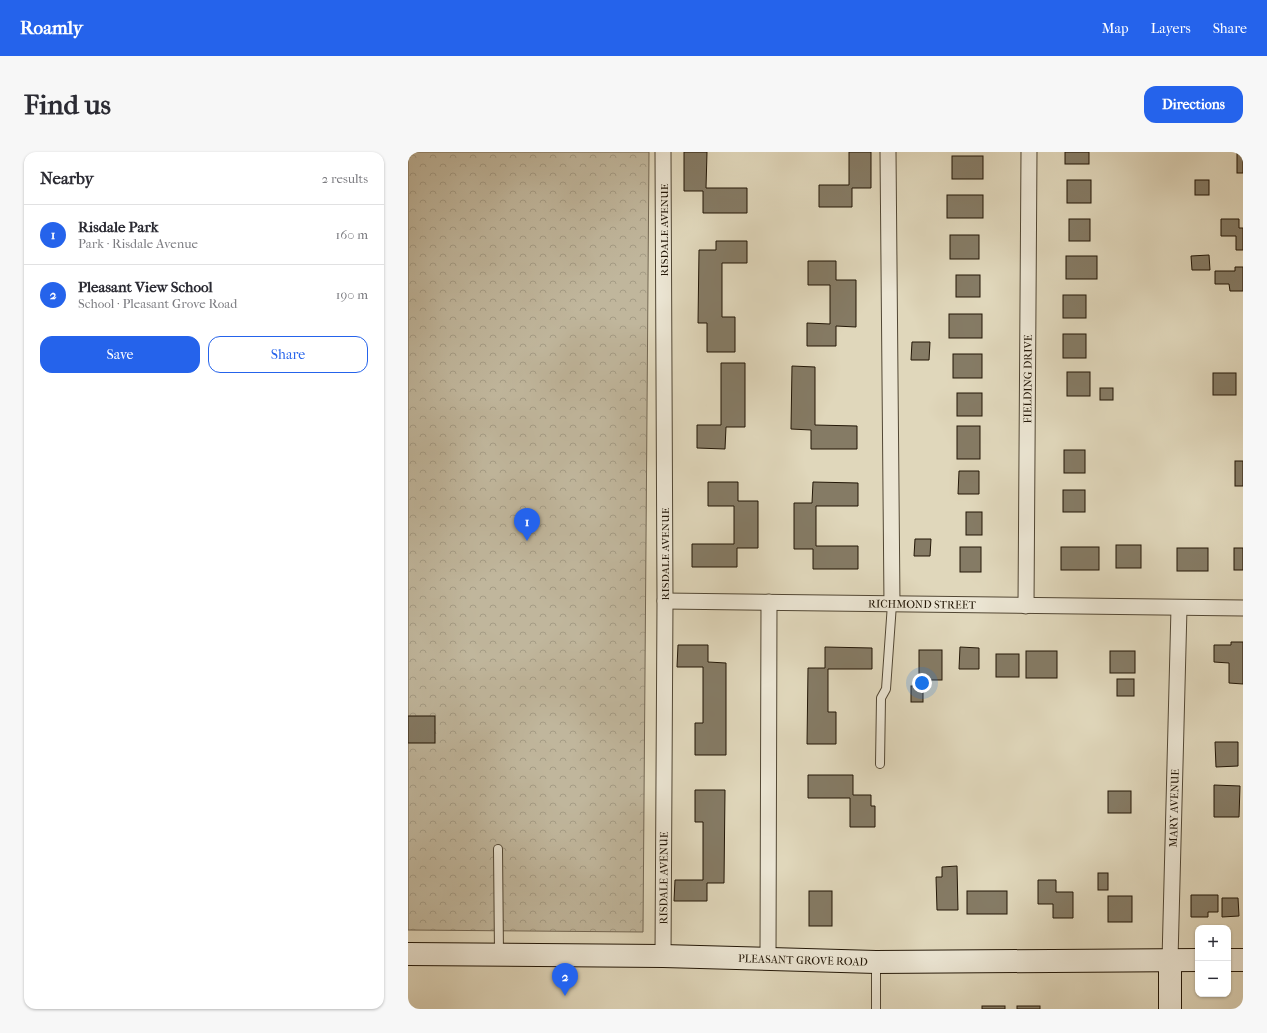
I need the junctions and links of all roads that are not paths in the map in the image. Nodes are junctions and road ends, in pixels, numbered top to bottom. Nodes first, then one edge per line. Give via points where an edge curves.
1 (663, 152) edge
2 (888, 152) edge
3 (1029, 152) edge
4 (665, 601) junction
5 (769, 602) junction
6 (892, 604) junction
7 (1026, 606) junction
8 (1179, 608) junction
9 (1243, 608) edge
10 (880, 764) dead end
11 (498, 849) dead end
12 (408, 954) edge
13 (499, 954) junction
14 (663, 956) junction
15 (768, 959) junction
16 (1170, 960) junction
17 (1195, 960) edge
18 (1231, 960) edge
19 (1243, 960) edge
20 (876, 962) junction
21 (876, 1009) edge
22 (1170, 1009) edge

1 - 4 street, RISDALE AVENUE
2 - 6 street
3 - 7 street, FIELDING DRIVE
4 - 5 street, RICHMOND STREET
4 - 14 street, RISDALE AVENUE
5 - 6 street, RICHMOND STREET
5 - 15 street
6 - 7 street, RICHMOND STREET
6 - 10 lane via 886,689 881,698
7 - 8 street, RICHMOND STREET
8 - 9 street, RICHMOND STREET
8 - 16 street, MARY AVENUE
11 - 13 lane
12 - 13 street, PLEASANT GROVE ROAD
13 - 14 street, PLEASANT GROVE ROAD
14 - 15 street, PLEASANT GROVE ROAD
15 - 20 street, PLEASANT GROVE ROAD
16 - 17 street, PLEASANT GROVE ROAD
16 - 20 street, PLEASANT GROVE ROAD
16 - 22 street, MARY AVENUE
18 - 19 street
20 - 21 lane

